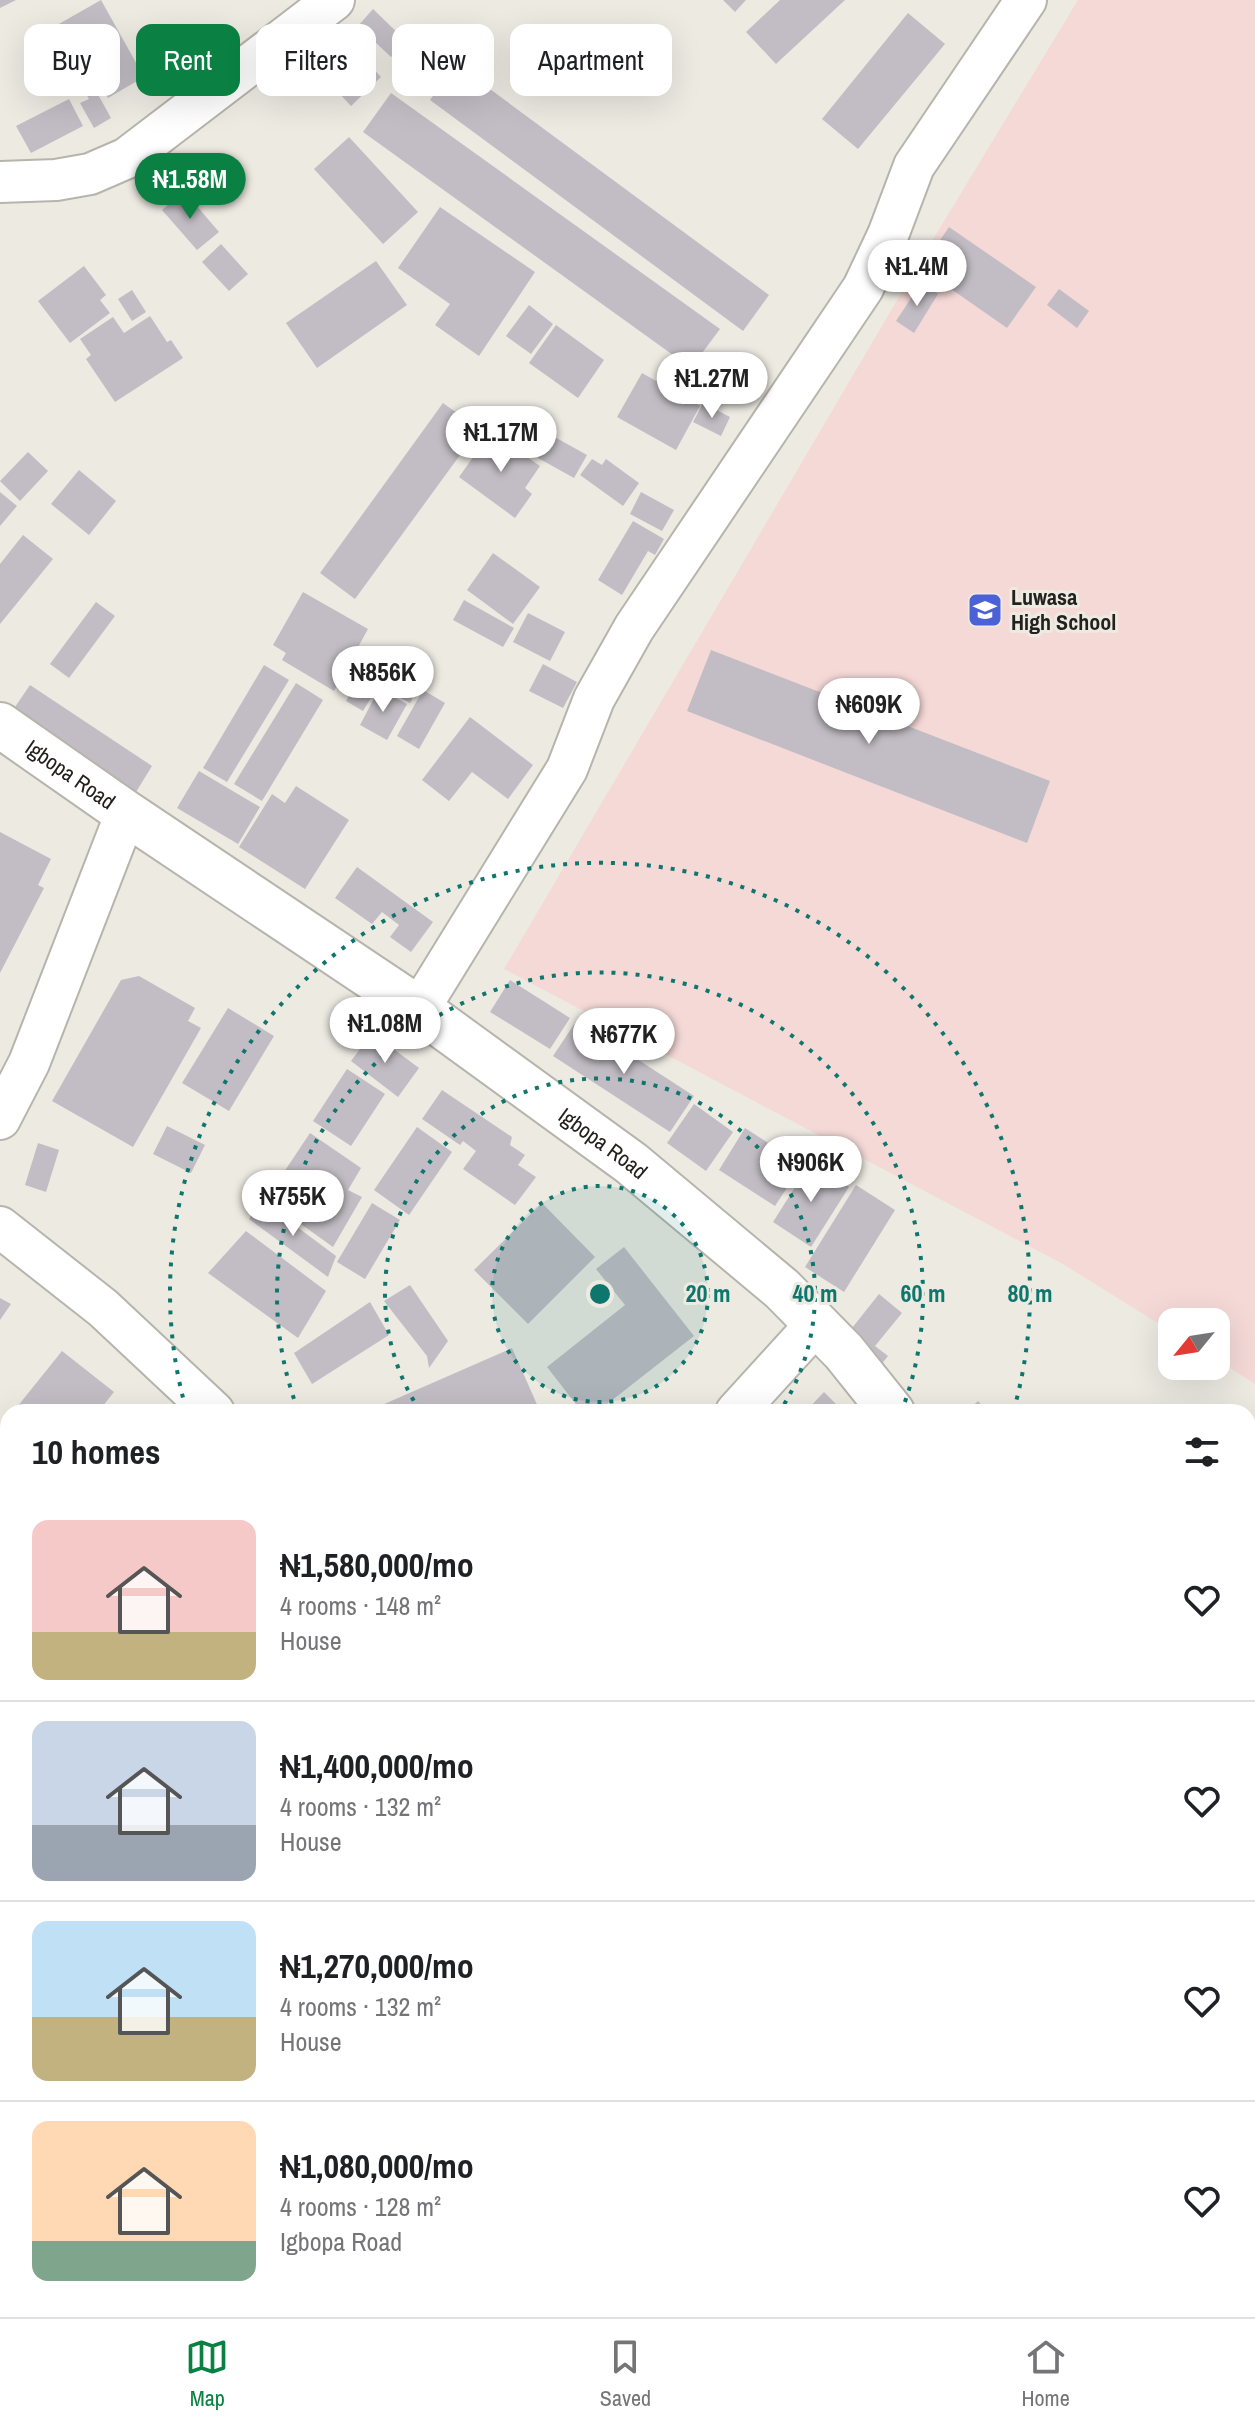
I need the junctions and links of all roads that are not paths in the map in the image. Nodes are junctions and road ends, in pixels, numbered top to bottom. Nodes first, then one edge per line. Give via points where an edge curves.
1 (334, 0) edge
2 (1026, 0) edge
3 (0, 182) edge
4 (0, 725) edge
5 (126, 813) junction
6 (419, 1009) junction
7 (0, 1119) edge
8 (0, 1227) edge
9 (817, 1323) junction
10 (205, 1404) edge
11 (743, 1404) edge
12 (886, 1404) edge

1 - 3 street via 127,158 90,174
2 - 6 street via 914,166 863,288 634,628 594,699 567,769
4 - 5 street, Igbopa Road
5 - 6 street, Igbopa Road
5 - 7 street via 29,1063
6 - 9 street, Igbopa Road via 631,1163
8 - 10 street via 103,1308
9 - 11 street
9 - 12 street, Igbopa Road

